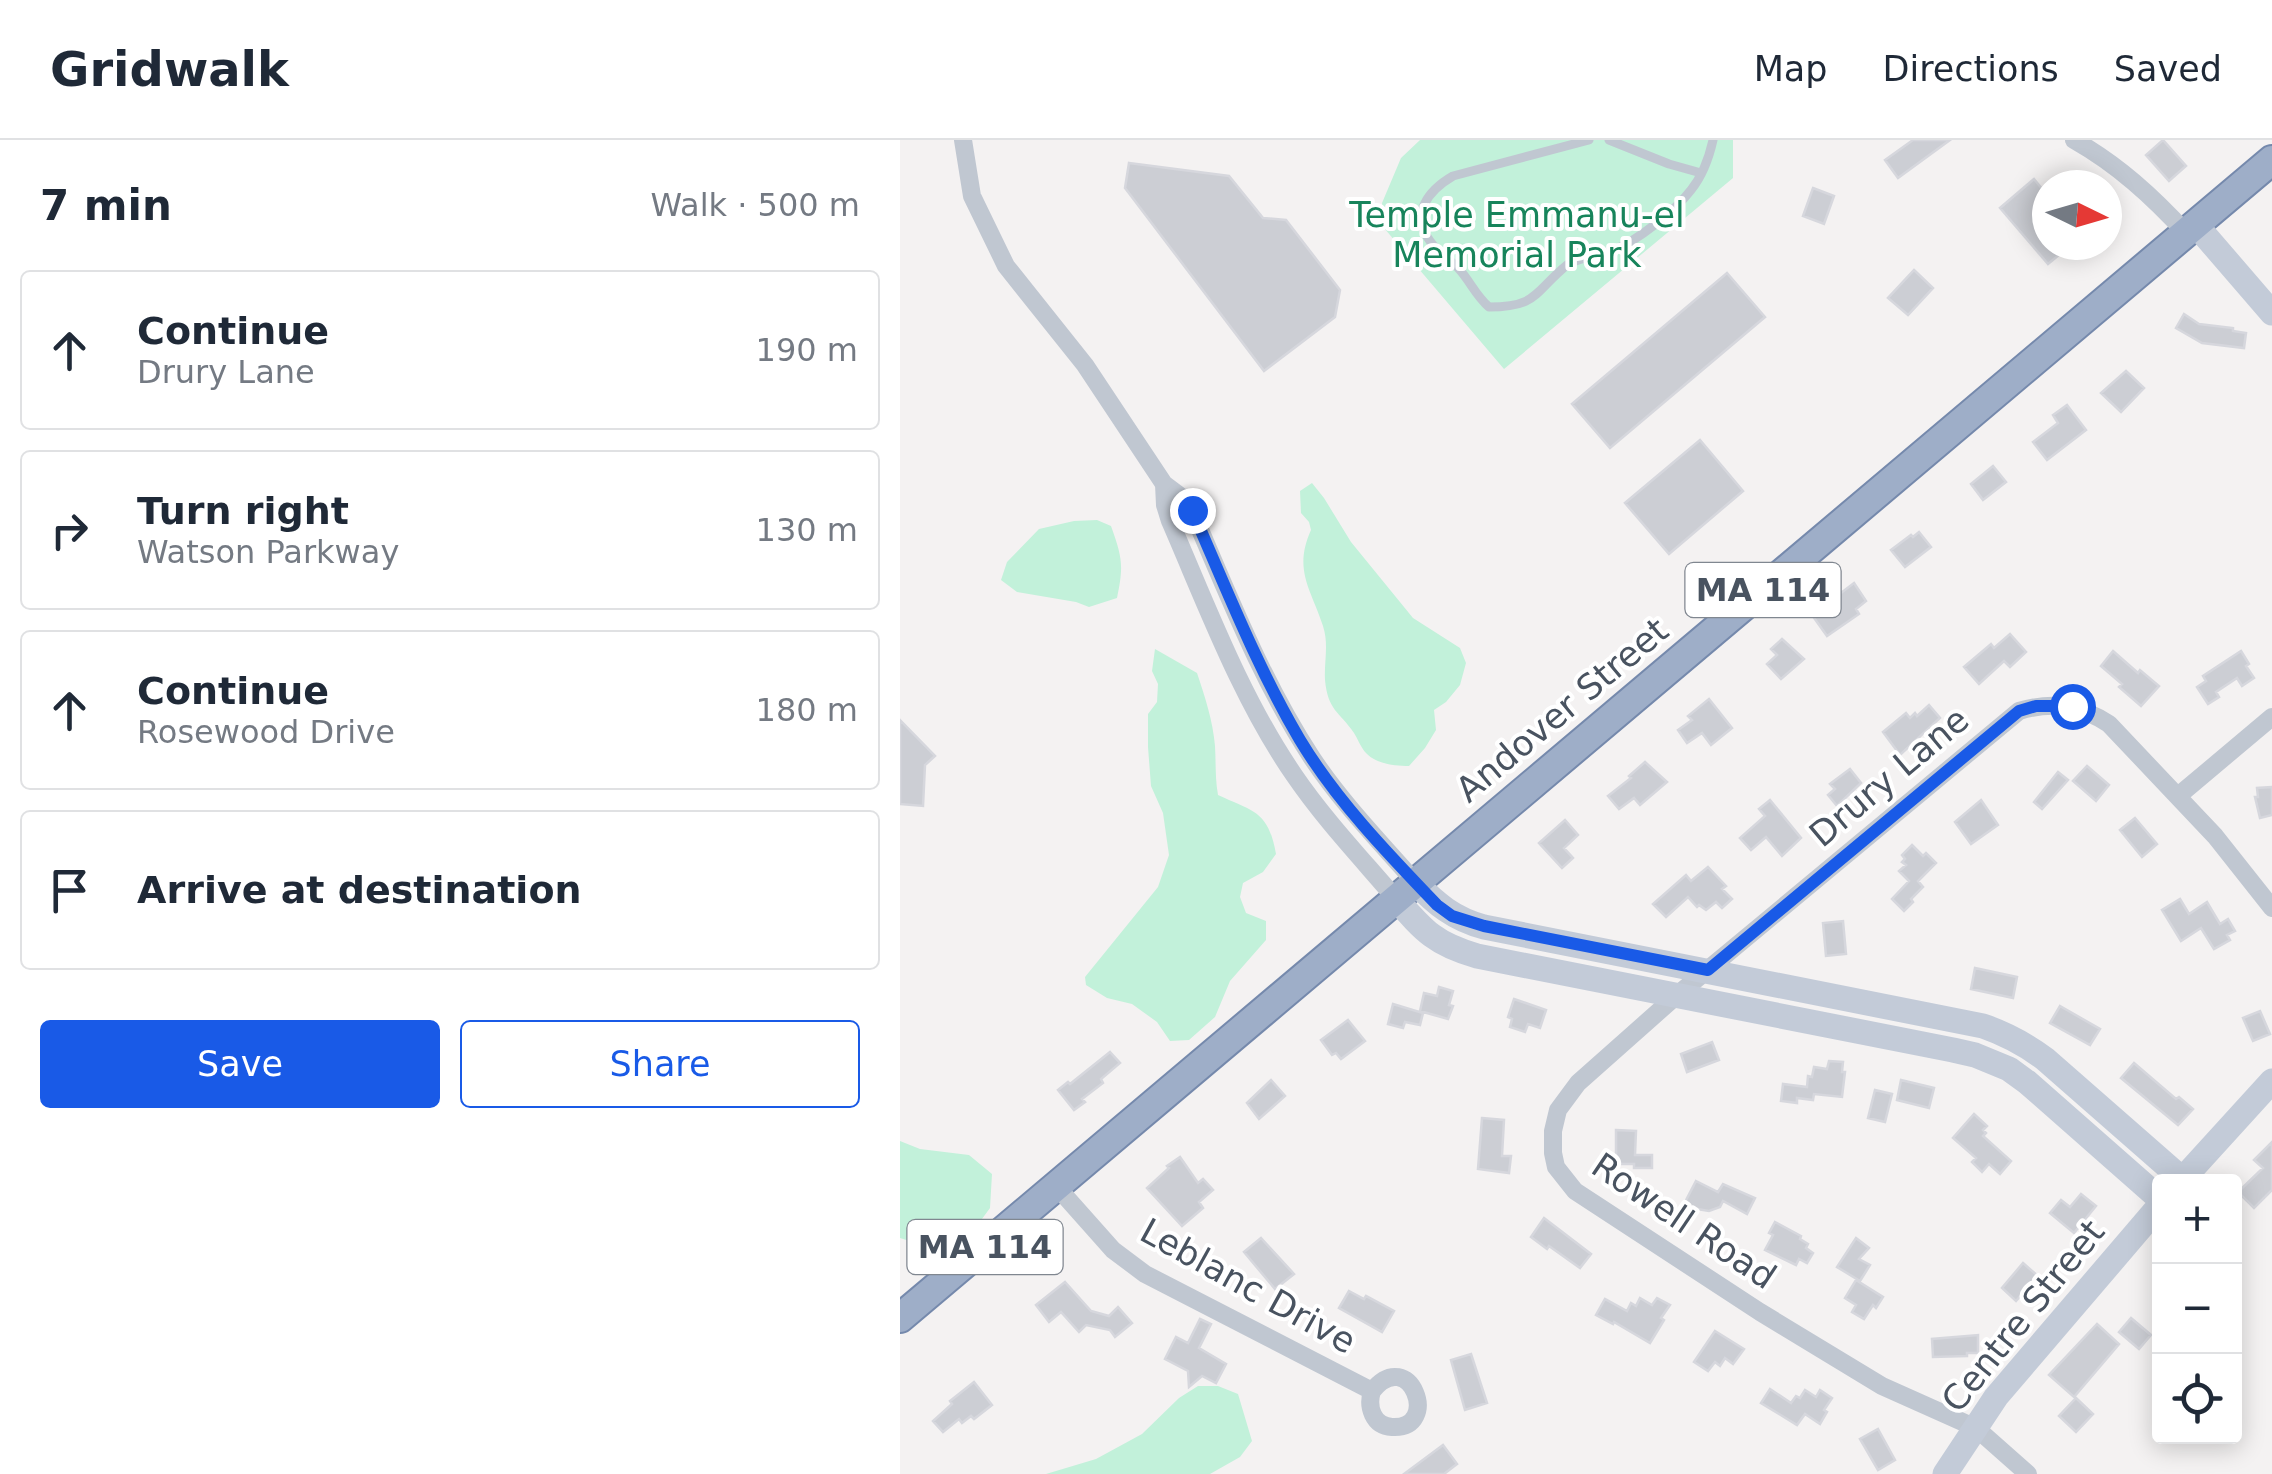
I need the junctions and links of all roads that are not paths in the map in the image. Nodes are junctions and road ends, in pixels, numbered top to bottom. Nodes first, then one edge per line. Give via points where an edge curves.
1 (964, 140) edge
2 (1589, 140) edge
3 (1609, 140) edge
4 (1713, 140) edge
5 (2074, 140) edge
6 (2272, 160) edge
7 (1701, 173) junction
8 (2191, 230) junction
9 (2272, 312) edge
10 (2272, 717) edge
11 (2178, 796) junction
12 (1406, 890) junction
13 (2272, 908) edge
14 (1708, 970) junction
15 (1676, 996) junction
16 (2272, 1081) edge
17 (2174, 1174) edge
18 (2187, 1174) edge
19 (1057, 1188) junction
20 (2152, 1195) edge
21 (2152, 1212) edge
22 (900, 1318) edge
23 (1372, 1391) dead end
24 (1976, 1428) junction
25 (1944, 1474) edge
26 (2028, 1474) edge

1 - 12 street via 972,196 1006,266 1085,364 1164,484 1192,510 1262,671 1299,738
2 - 7 lane via 1453,176 1427,196 1422,222 1429,241 1489,307 1518,306 1570,262 1642,234
3 - 7 lane
4 - 7 lane
5 - 8 street
6 - 8 highway, Andover Street / MA 114
8 - 9 main road
8 - 12 highway, Andover Street / MA 114
10 - 11 street
11 - 13 street, Drury Lane
11 - 14 street, Drury Lane via 2091,712 2054,705 2019,711
12 - 14 main road via 1469,923
12 - 15 main road via 1422,930 1460,951
12 - 19 highway, Andover Street / MA 114
14 - 15 street, Drury Lane
14 - 17 main road via 2005,1034 2046,1059
15 - 20 main road via 1993,1061 2027,1082
15 - 24 street, Rowell Road via 1578,1083 1558,1110 1553,1153 1565,1180 1588,1201 1882,1386
16 - 18 main road
19 - 22 highway, Andover Street / MA 114
19 - 23 street, Leblanc Drive via 1113,1250 1145,1274
21 - 24 main road, Centre Street
24 - 25 main road, Centre Street
24 - 26 street, Rowell Road

